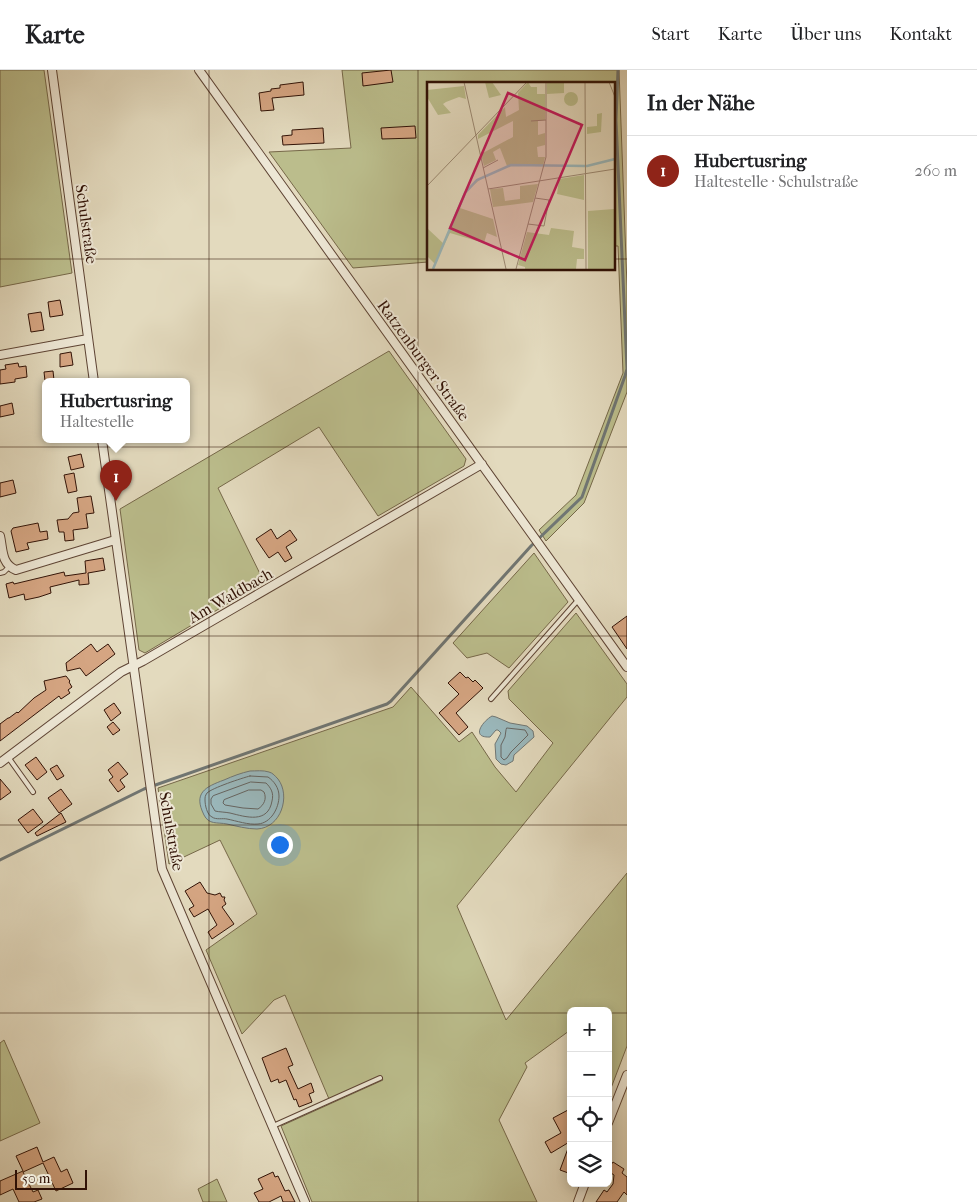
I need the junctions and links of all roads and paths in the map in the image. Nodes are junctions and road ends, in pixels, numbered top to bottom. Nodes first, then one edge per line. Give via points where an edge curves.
1 (52, 70) edge
2 (199, 70) edge
3 (88, 338) junction
4 (0, 355) edge
5 (93, 378) edge
6 (102, 443) edge
7 (482, 464) junction
8 (0, 536) edge
9 (115, 540) junction
10 (9, 567) junction
11 (0, 573) edge
12 (579, 599) junction
13 (134, 666) junction
14 (627, 666) edge
15 (490, 699) dead end
16 (8, 757) junction
17 (0, 763) edge
18 (33, 792) dead end
19 (627, 1074) edge
20 (380, 1078) dead end
21 (612, 1113) edge
22 (273, 1126) junction
23 (584, 1187) edge
24 (305, 1202) edge
25 (578, 1202) edge

1 - 3 street, Schulstraße
2 - 7 street, Ratzenburger Straße
3 - 4 street
3 - 5 street, Schulstraße
6 - 9 street, Schulstraße
7 - 12 street, Ratzenburger Straße
7 - 13 street, Am Waldbach
8 - 10 street
9 - 10 street via 16,570
9 - 13 street, Schulstraße
10 - 11 lane
12 - 14 street, Ratzenburger Straße
12 - 15 lane
13 - 16 street, Am Waldbach via 121,672
13 - 22 street, Schulstraße via 162,869
16 - 17 street, Am Waldbach
16 - 18 lane
19 - 21 street
20 - 22 lane
22 - 24 street, Schulstraße
23 - 25 street

